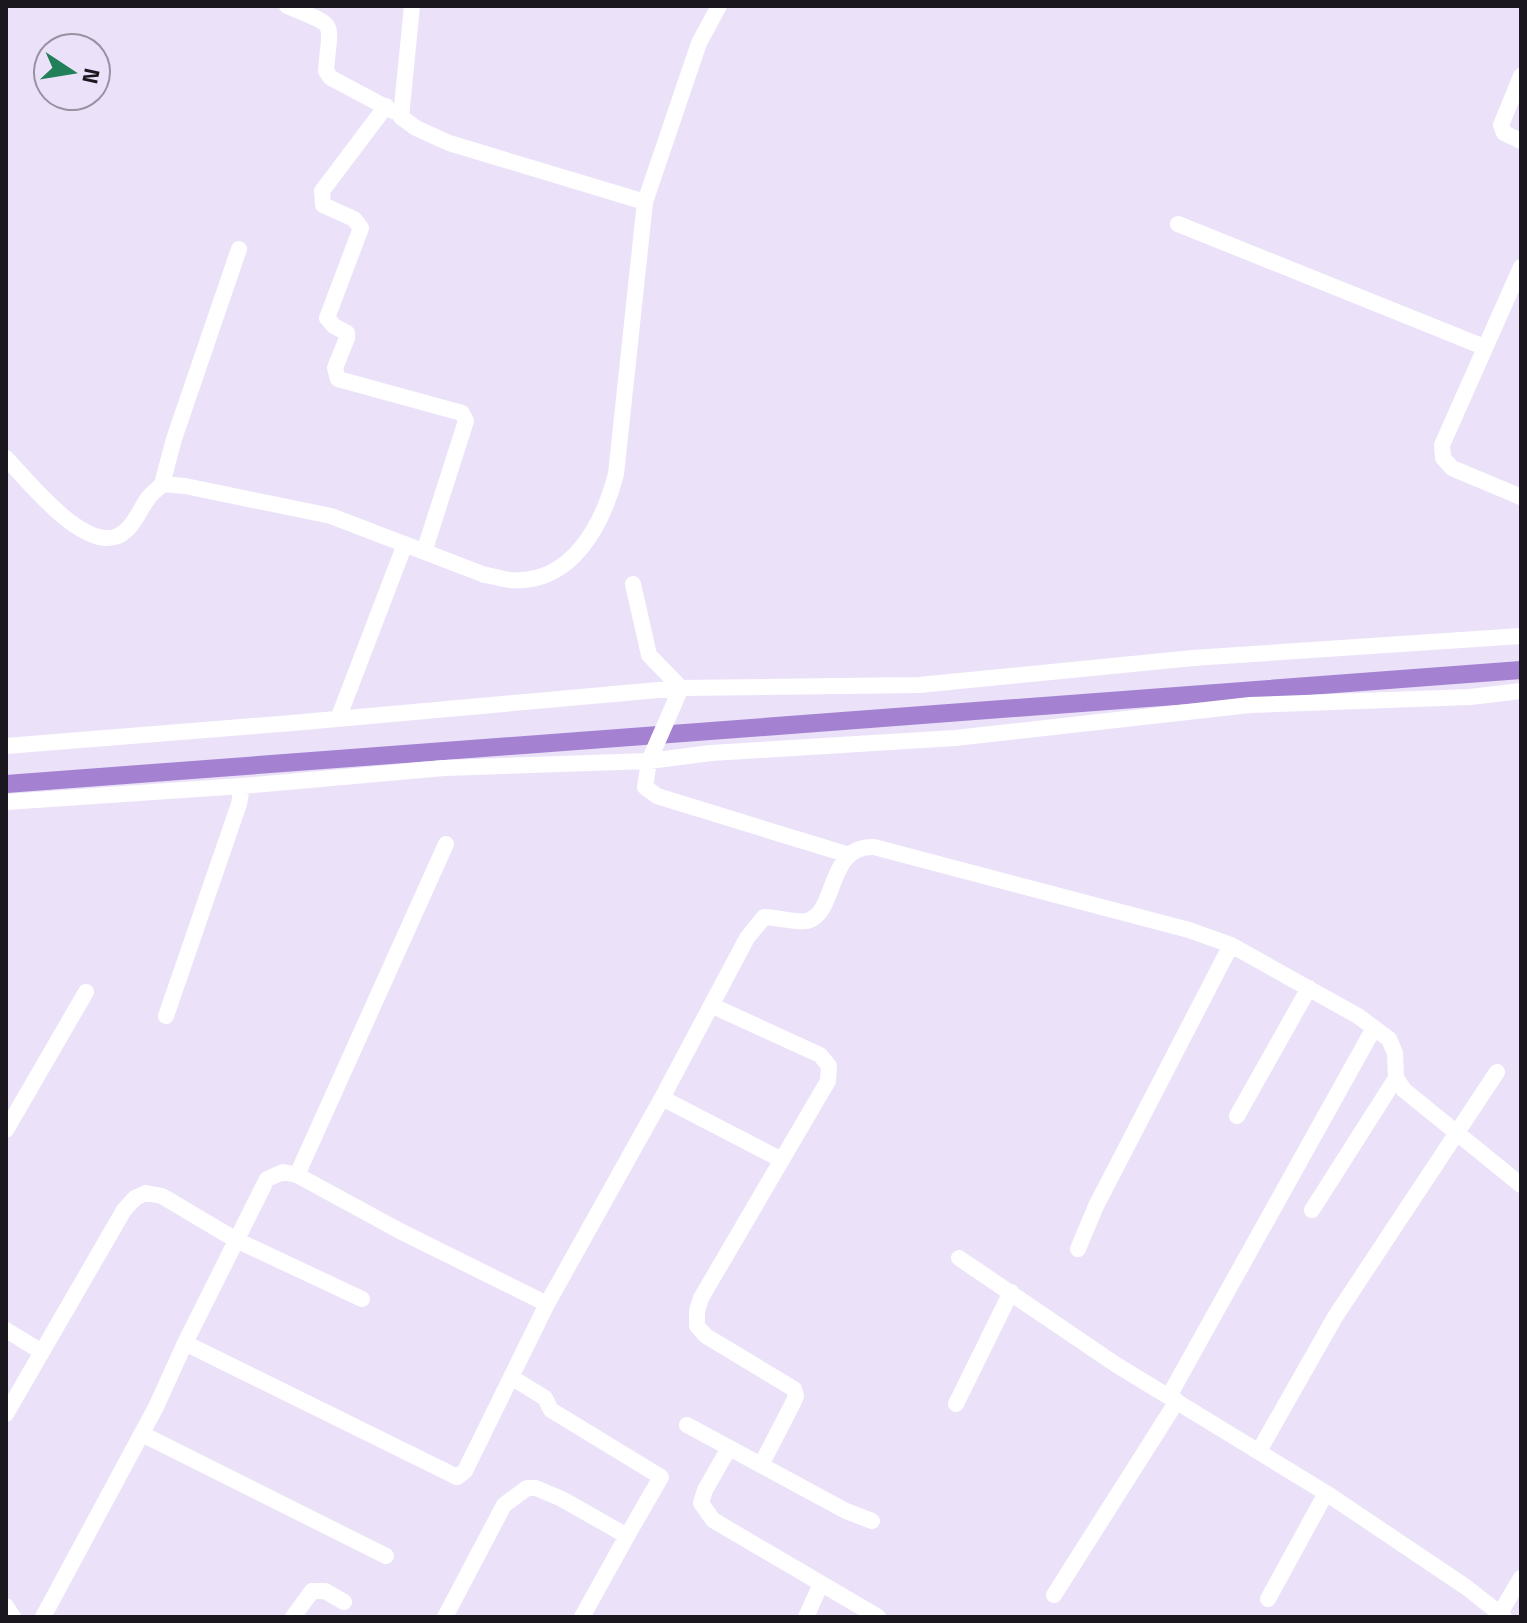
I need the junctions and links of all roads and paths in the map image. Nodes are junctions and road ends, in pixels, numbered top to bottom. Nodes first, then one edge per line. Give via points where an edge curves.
1 (287, 6) edge
2 (412, 6) edge
3 (719, 6) edge
4 (1521, 76) edge
5 (386, 106) junction
6 (401, 117) junction
7 (1521, 141) edge
8 (645, 202) junction
9 (1178, 224) dead end
10 (239, 249) dead end
11 (1521, 267) edge
12 (1505, 302) junction
13 (1521, 310) edge
14 (1484, 347) junction
15 (6, 458) edge
16 (162, 484) junction
17 (1521, 497) edge
18 (405, 544) junction
19 (424, 552) junction
20 (633, 584) dead end
21 (1521, 636) edge
22 (1521, 691) edge
23 (678, 694) junction
24 (338, 719) junction
25 (6, 746) edge
26 (652, 753) junction
27 (242, 786) junction
28 (6, 802) edge
29 (446, 844) dead end
30 (849, 855) junction
31 (1231, 945) junction
32 (1309, 988) junction
33 (86, 992) dead end
34 (713, 1006) junction
35 (166, 1016) dead end
36 (1374, 1028) junction
37 (1497, 1072) dead end
38 (1396, 1078) junction
39 (662, 1098) junction
40 (1237, 1116) dead end
41 (6, 1130) edge
42 (1454, 1133) junction
43 (782, 1160) junction
44 (297, 1175) junction
45 (1521, 1185) edge
46 (1312, 1210) dead end
47 (236, 1240) junction
48 (1078, 1249) dead end
49 (959, 1258) dead end
50 (1011, 1292) junction
51 (362, 1299) dead end
52 (547, 1304) junction
53 (6, 1330) edge
54 (185, 1343) junction
55 (42, 1352) junction
56 (511, 1377) junction
57 (1173, 1398) junction
58 (956, 1404) dead end
59 (6, 1414) edge
60 (687, 1425) dead end
61 (142, 1434) junction
62 (729, 1448) junction
63 (1259, 1451) junction
64 (761, 1465) junction
65 (1326, 1493) junction
66 (872, 1521) dead end
67 (627, 1536) junction
68 (386, 1556) dead end
69 (1521, 1578) edge
70 (821, 1584) junction
71 (1054, 1595) dead end
72 (1268, 1599) dead end
73 (344, 1602) dead end
74 (6, 1606) edge
75 (1502, 1615) edge
76 (13, 1617) edge
77 (43, 1617) edge
78 (293, 1617) edge
79 (445, 1617) edge
80 (582, 1617) edge
81 (806, 1617) edge
82 (878, 1617) edge

1 - 5 street via 325,22 331,39 326,71 331,78
2 - 6 street
3 - 8 street via 699,43
4 - 7 street via 1501,125 1504,133
5 - 6 street
5 - 19 street via 322,191 323,205 354,219 361,228 327,318 347,333 335,368 338,379 462,413 466,421
6 - 8 street via 449,143
8 - 19 street via 616,474 590,538 546,574 512,580
9 - 14 street
10 - 16 street
11 - 12 street
12 - 13 street
12 - 14 street
14 - 17 street via 1448,428 1443,458 1452,468
15 - 16 street via 77,528 96,536 117,537 131,526
16 - 18 street via 331,516
18 - 19 street
18 - 24 street
20 - 23 street via 649,655
21 - 23 street via 1193,658 919,685
22 - 26 street via 1250,705 955,738
23 - 24 street
23 - 26 street
24 - 25 street
26 - 27 street
26 - 30 street via 645,787 657,796
27 - 28 street
27 - 35 street
29 - 44 street
30 - 31 street via 874,847
30 - 34 street via 816,915 807,921 764,917 747,938
31 - 32 street
31 - 48 street
32 - 36 street
32 - 40 street
33 - 41 street
34 - 39 street
34 - 43 street via 820,1055 829,1066 828,1081
36 - 38 street via 1389,1039
36 - 57 street
37 - 42 street
38 - 42 street
38 - 46 street
39 - 43 street
39 - 52 street
42 - 45 street
42 - 63 street via 1335,1317
43 - 64 street via 697,1311 697,1326 706,1336 794,1389 796,1396
44 - 47 street via 283,1172 267,1179
44 - 52 street
47 - 51 street
47 - 54 street
47 - 55 street via 162,1196 146,1193 135,1198
49 - 50 street
50 - 57 street
50 - 58 street
52 - 56 street
53 - 55 street
54 - 56 street via 457,1477 465,1471
54 - 61 street
55 - 59 street
56 - 67 street via 545,1398 551,1410 661,1477
57 - 63 street
57 - 71 street
60 - 62 street
61 - 68 street
61 - 77 street
62 - 64 street
62 - 70 street via 705,1490 705,1510 713,1520
63 - 65 street
64 - 66 street
65 - 72 street
65 - 75 street
67 - 79 street via 562,1499 527,1488 504,1505
67 - 80 street
69 - 75 street
70 - 81 street
70 - 82 street
73 - 78 street via 325,1591 312,1591
74 - 76 street

